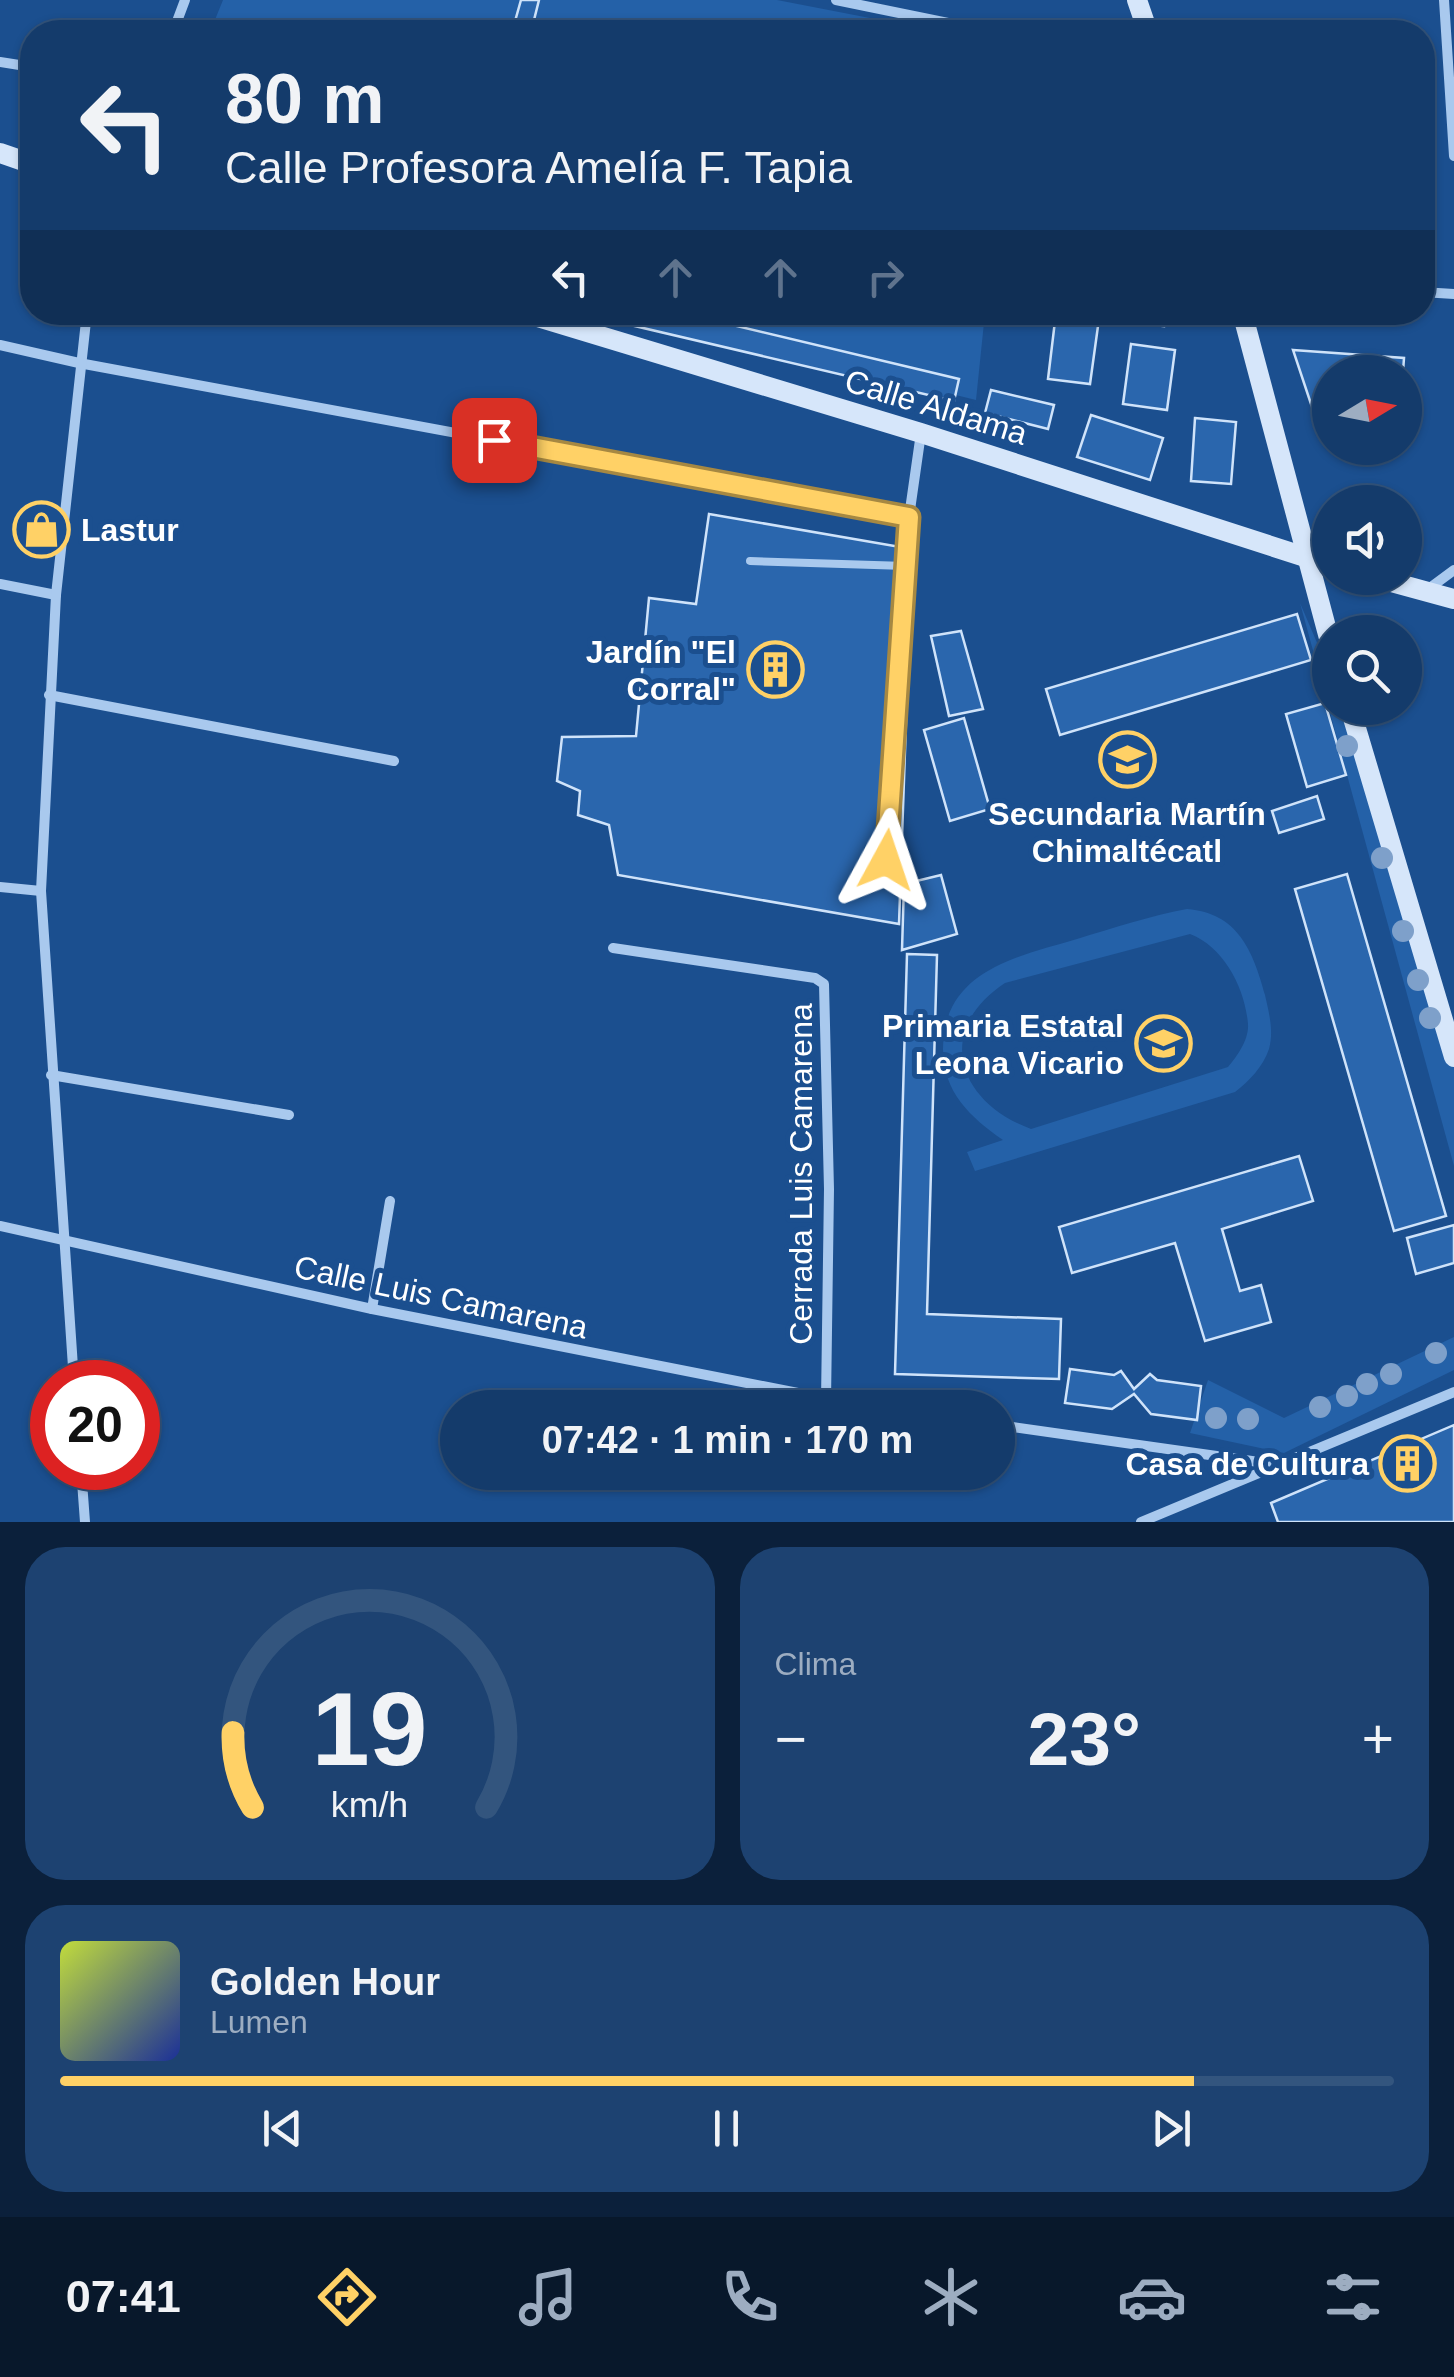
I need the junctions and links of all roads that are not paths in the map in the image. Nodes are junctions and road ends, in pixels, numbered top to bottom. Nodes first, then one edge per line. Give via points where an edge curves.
1 (836, 0) edge
2 (1444, 0) edge
3 (934, 20) edge
4 (1454, 156) edge
5 (85, 325) edge
6 (565, 325) edge
7 (1245, 325) edge
8 (0, 344) edge
9 (79, 364) junction
10 (921, 433) junction
11 (909, 517) junction
12 (1305, 558) junction
13 (1312, 560) edge
14 (750, 561) dead end
15 (906, 566) junction
16 (1454, 570) edge
17 (0, 584) edge
18 (1422, 590) edge
19 (1426, 591) junction
20 (56, 595) junction
21 (1454, 599) edge
22 (1322, 615) edge
23 (49, 695) junction
24 (1355, 725) edge
25 (394, 761) dead end
26 (886, 860) dead end
27 (0, 886) edge
28 (41, 891) junction
29 (613, 948) dead end
30 (1454, 1057) edge
31 (50, 1075) junction
32 (289, 1115) dead end
33 (390, 1201) dead end
34 (0, 1226) edge
35 (62, 1242) junction
36 (372, 1309) junction
37 (72, 1360) edge
38 (776, 1390) edge
39 (826, 1390) edge
40 (1454, 1392) edge
41 (1015, 1427) edge
42 (1274, 1464) junction
43 (82, 1490) edge
44 (85, 1522) edge
45 (1141, 1522) edge

1 - 3 street
2 - 4 street
5 - 9 street
6 - 10 main road, Calle Aldama
7 - 12 main road
8 - 9 street
9 - 11 street
9 - 20 street
10 - 11 street
10 - 12 main road, Calle Aldama
11 - 15 lane
12 - 13 main road, Calle Aldama
12 - 22 main road
14 - 15 lane
15 - 26 lane
16 - 19 street
17 - 20 street
18 - 19 main road
19 - 21 main road
20 - 23 street
23 - 25 street
23 - 28 street
24 - 30 main road
27 - 28 street
28 - 31 street
29 - 39 street, Cerrada Luis Camarena via 824,984
31 - 32 street
31 - 35 street
33 - 36 street
34 - 35 street, Calle Luis Camarena
35 - 36 street, Calle Luis Camarena
35 - 37 street
36 - 38 street, Calle Luis Camarena
40 - 42 street
41 - 42 street
42 - 45 street
43 - 44 street

